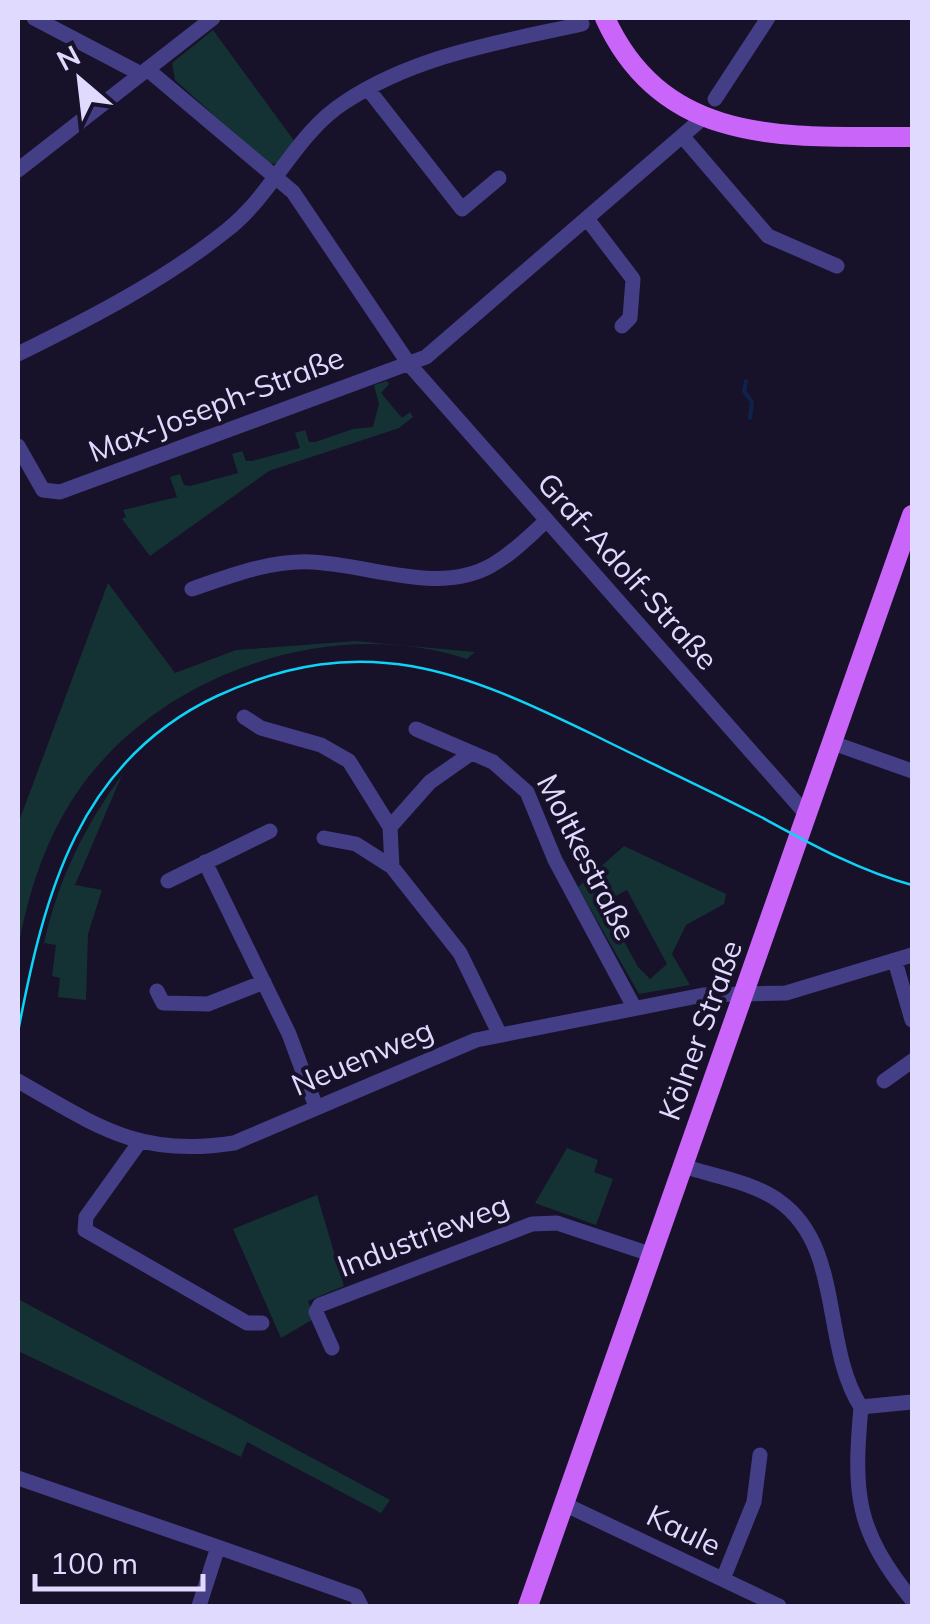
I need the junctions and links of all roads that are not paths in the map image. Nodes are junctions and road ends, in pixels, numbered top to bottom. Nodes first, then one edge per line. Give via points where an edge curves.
1 (34, 18) edge
2 (213, 18) edge
3 (605, 18) edge
4 (768, 18) edge
5 (582, 24) dead end
6 (144, 71) junction
7 (368, 89) junction
8 (710, 108) junction
9 (683, 137) junction
10 (912, 137) edge
11 (20, 162) edge
12 (499, 178) dead end
13 (277, 180) junction
14 (588, 220) junction
15 (837, 266) dead end
16 (622, 326) dead end
17 (18, 354) edge
18 (409, 364) junction
19 (18, 446) edge
20 (912, 514) edge
21 (545, 522) junction
22 (216, 601) dead end
23 (244, 717) dead end
24 (416, 728) dead end
25 (832, 743) junction
26 (470, 754) junction
27 (912, 771) edge
28 (807, 815) junction
29 (390, 827) junction
30 (270, 831) dead end
31 (324, 838) dead end
32 (205, 862) junction
33 (392, 867) junction
34 (168, 881) dead end
35 (912, 955) edge
36 (895, 961) junction
37 (264, 982) junction
38 (157, 991) dead end
39 (745, 992) junction
40 (634, 1007) junction
41 (912, 1020) edge
42 (500, 1035) junction
43 (912, 1061) edge
44 (18, 1081) edge
45 (884, 1081) dead end
46 (316, 1107) junction
47 (139, 1143) junction
48 (683, 1166) junction
49 (650, 1254) junction
50 (262, 1323) dead end
51 (332, 1348) dead end
52 (912, 1402) edge
53 (861, 1407) junction
54 (760, 1454) dead end
55 (18, 1478) edge
56 (564, 1504) junction
57 (218, 1547) junction
58 (723, 1579) junction
59 (912, 1600) edge
60 (199, 1606) edge
61 (361, 1606) edge
62 (528, 1606) edge
63 (780, 1606) edge

1 - 6 street, Graf-Adolf-Straße
2 - 6 street
3 - 8 main road via 647,75
4 - 8 street, Max-Joseph-Straße
5 - 7 street via 462,50
6 - 11 street
6 - 13 street, Graf-Adolf-Straße
7 - 12 street via 466,215
7 - 13 street via 320,121
8 - 9 street, Max-Joseph-Straße
8 - 10 main road via 790,138
9 - 14 street, Max-Joseph-Straße
9 - 15 street via 768,236
13 - 17 street via 228,230 93,317
13 - 18 street, Graf-Adolf-Straße via 311,216
14 - 16 street via 633,279 630,318
14 - 18 street, Max-Joseph-Straße via 426,358
18 - 19 street, Max-Joseph-Straße via 50,494
18 - 21 street, Graf-Adolf-Straße
20 - 25 main road, Kölner Straße
21 - 22 street via 492,566 463,576 311,562 266,566 200,586
21 - 28 street, Graf-Adolf-Straße
23 - 29 street via 349,760
24 - 26 street, Moltkestraße
25 - 27 street
25 - 28 main road, Kölner Straße
26 - 29 street via 430,782
26 - 40 street, Moltkestraße via 510,772 527,792 555,860
28 - 39 main road, Kölner Straße
29 - 33 street
30 - 32 street
31 - 33 street via 356,844
32 - 34 street
32 - 37 street
33 - 42 street via 460,952
35 - 36 street, Neuenweg
36 - 39 street, Neuenweg via 786,993
36 - 41 street
37 - 38 street via 208,1004 163,1002
37 - 46 street
39 - 40 street, Neuenweg
39 - 48 main road, Kölner Straße
40 - 42 street, Neuenweg
42 - 46 street, Neuenweg via 454,1047
43 - 45 street
44 - 47 street, Neuenweg
46 - 47 street, Neuenweg via 234,1143
47 - 50 street via 86,1216 85,1230 247,1323
48 - 49 main road, Kölner Straße
48 - 53 street via 768,1194 788,1209 816,1249 835,1348
49 - 51 street, Industrieweg via 558,1223 532,1224 320,1305 316,1312
49 - 56 main road, Kölner Straße
52 - 53 street
53 - 59 street via 860,1509 871,1545
54 - 58 street via 754,1502
55 - 57 street
56 - 58 street, Kaule
56 - 62 main road, Kölner Straße
57 - 60 street
57 - 61 street via 356,1596
58 - 63 street, Kaule

